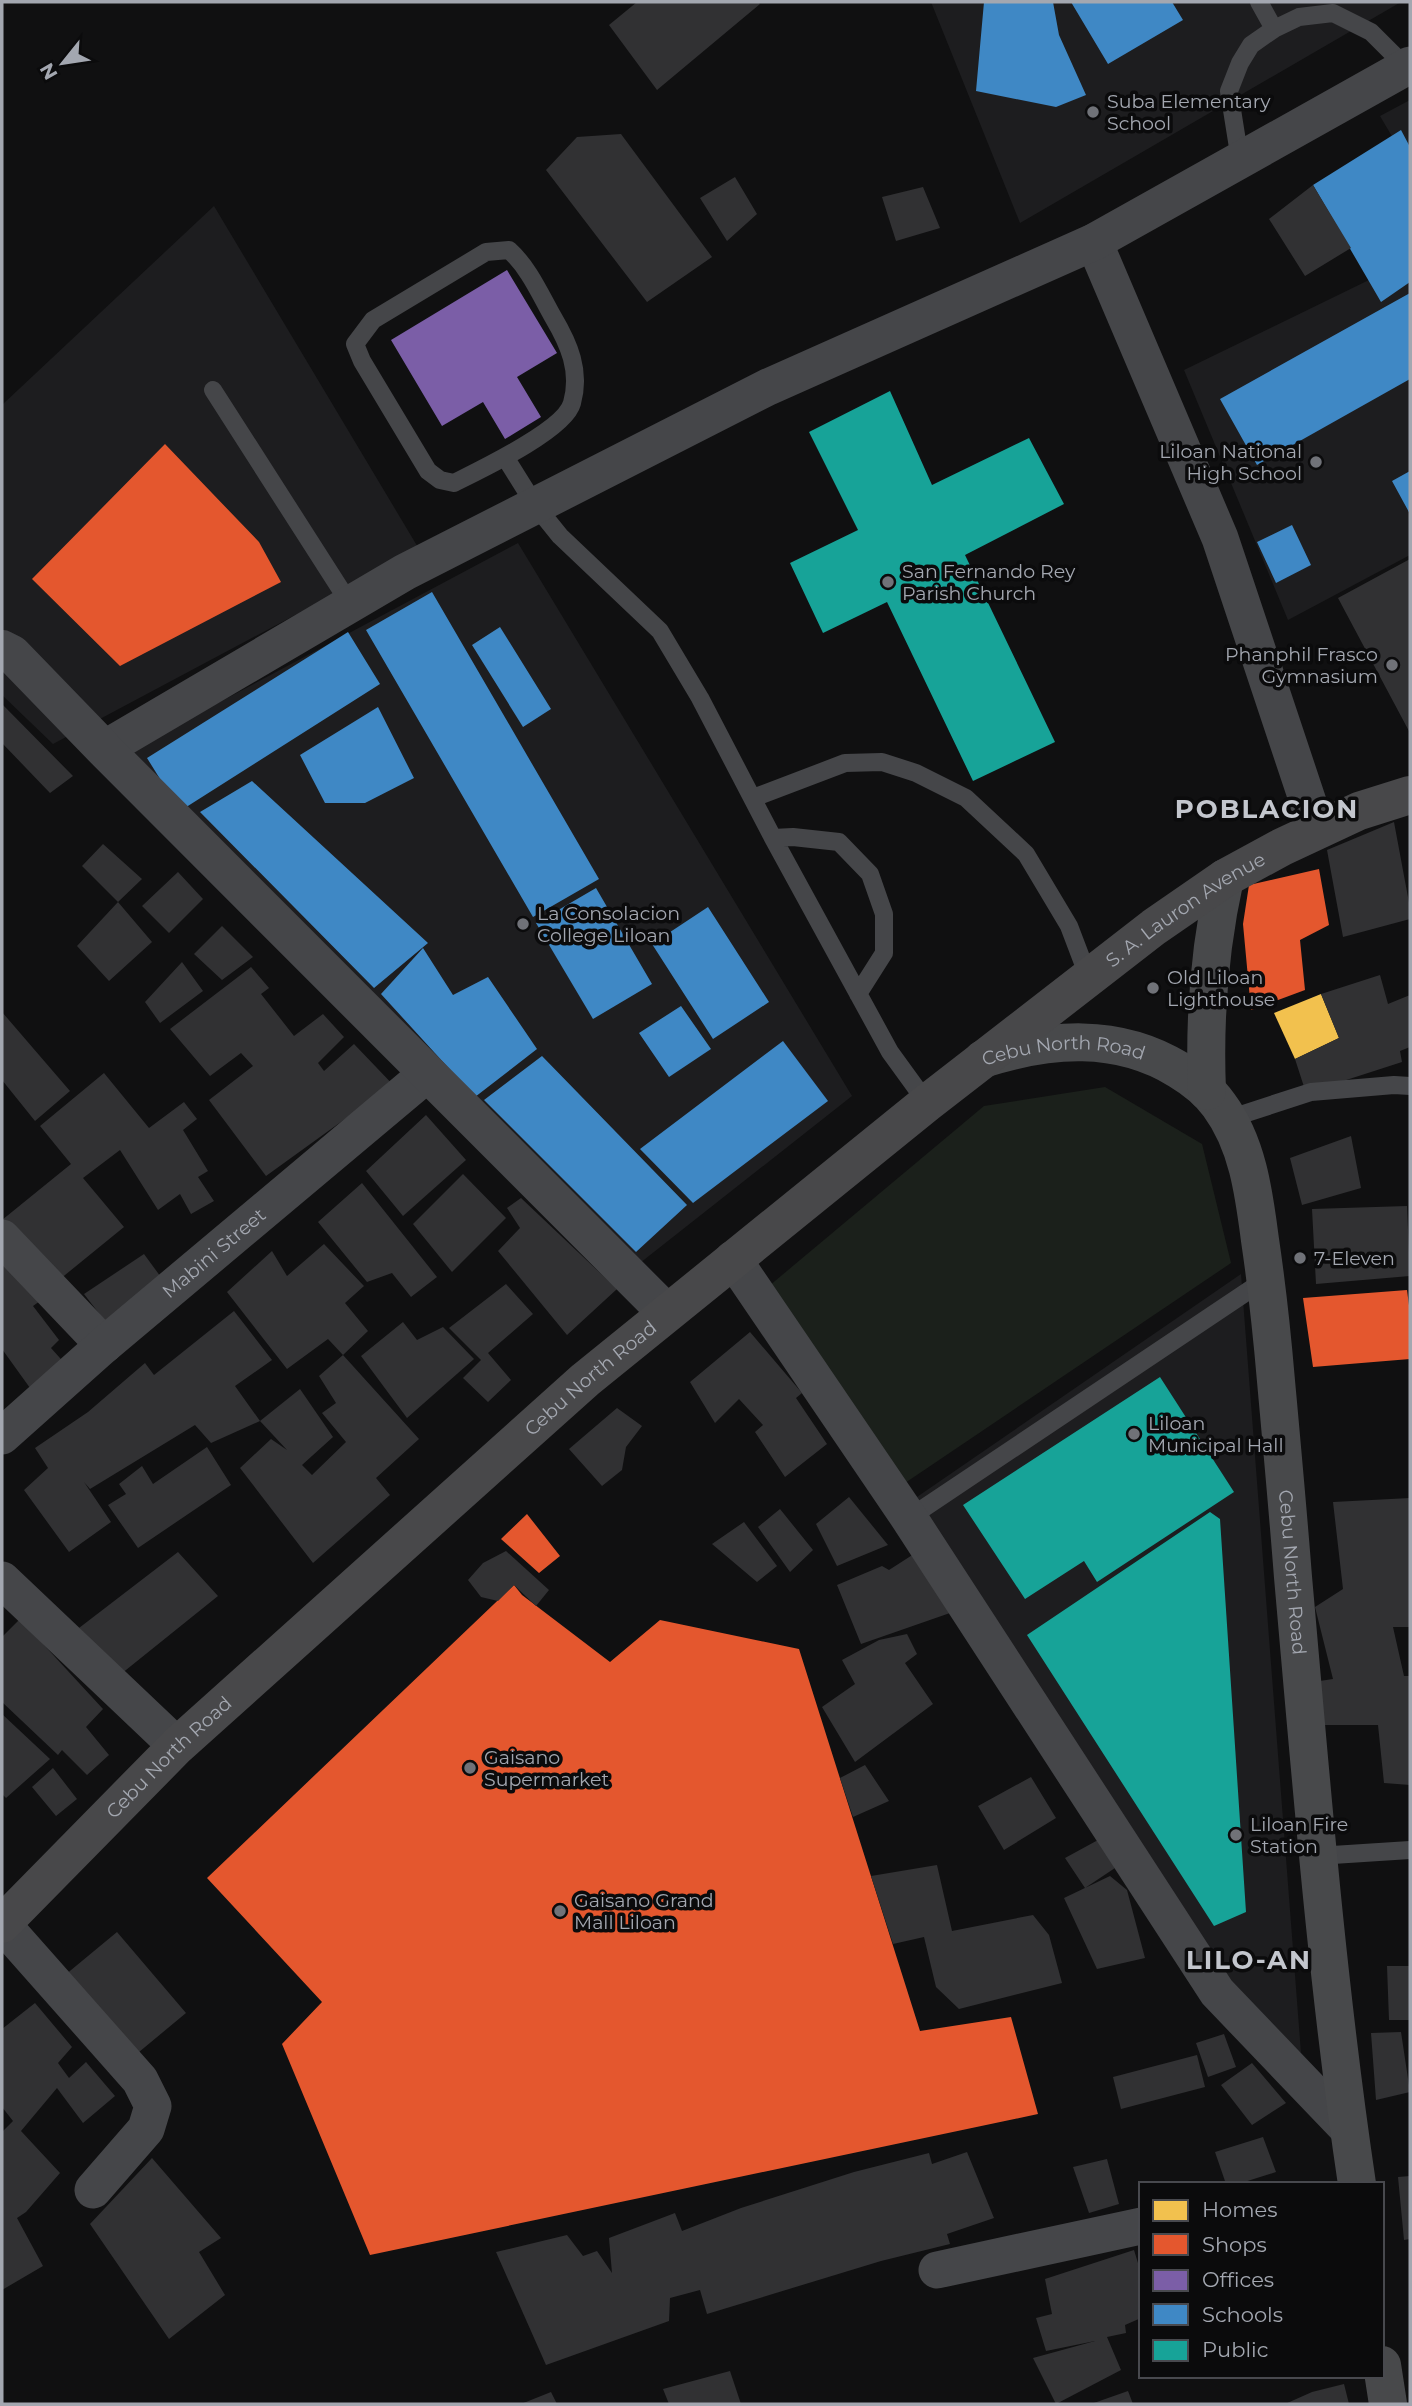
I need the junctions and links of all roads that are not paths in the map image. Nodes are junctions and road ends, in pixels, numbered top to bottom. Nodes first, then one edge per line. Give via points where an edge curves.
1 (1259, 2) edge
2 (1274, 29) junction
3 (1408, 66) edge
4 (1240, 160) junction
5 (1094, 242) junction
6 (213, 390) dead end
7 (505, 457) junction
8 (535, 505) junction
9 (350, 604) junction
10 (5, 644) edge
11 (104, 749) junction
12 (1410, 795) edge
13 (753, 797) junction
14 (1317, 829) junction
15 (773, 838) junction
16 (1225, 878) junction
17 (1088, 976) junction
18 (858, 994) junction
19 (982, 1059) junction
20 (428, 1073) junction
21 (1410, 1086) edge
22 (927, 1103) junction
23 (1218, 1105) junction
24 (2, 1238) edge
25 (733, 1259) junction
26 (1266, 1279) junction
27 (666, 1312) junction
28 (104, 1345) junction
29 (2, 1436) edge
30 (909, 1518) junction
31 (2, 1580) edge
32 (177, 1746) junction
33 (1410, 1850) edge
34 (1317, 1856) junction
35 (2, 1924) edge
36 (1349, 2130) junction
37 (1357, 2182) edge
38 (93, 2190) dead end
39 (1139, 2226) edge
40 (937, 2270) dead end
41 (1384, 2378) edge
42 (1388, 2404) edge

1 - 2 lane
2 - 3 lane via 1299,17 1333,13 1371,32
2 - 4 lane via 1251,45 1229,91
3 - 4 street
4 - 5 street
5 - 8 street via 768,387
5 - 14 street via 1220,538
6 - 9 lane
7 - 7 lane via 555,426 572,406 575,372 569,344 521,261 509,250 486,252 373,320 355,344 428,471 454,484
7 - 8 lane
8 - 9 street
8 - 13 lane via 560,536 660,631
9 - 11 street
10 - 11 street
11 - 20 street
12 - 14 highway, S. A. Lauron Avenue
13 - 15 lane
13 - 17 lane via 845,763 882,762 966,798 1026,854 1069,926
14 - 16 highway, S. A. Lauron Avenue
15 - 18 lane
15 - 18 lane via 839,842 870,874 884,914 884,953
16 - 17 highway, S. A. Lauron Avenue
16 - 23 main road via 1207,989
17 - 19 highway, S. A. Lauron Avenue
18 - 22 lane via 890,1052
19 - 22 highway, Cebu North Road
19 - 23 main road, Cebu North Road via 1049,1043 1107,1043 1170,1065
20 - 27 street
20 - 28 street, Mabini Street
21 - 23 lane via 1311,1092
22 - 25 highway, Cebu North Road
23 - 26 main road, Cebu North Road via 1245,1160 1253,1188
24 - 28 street
25 - 27 highway, Cebu North Road
25 - 30 street
26 - 30 lane
26 - 34 main road, Cebu North Road
27 - 32 highway, Cebu North Road
28 - 29 street, Mabini Street
30 - 36 street via 1217,1992
31 - 32 street
32 - 35 highway, Cebu North Road
33 - 34 lane
34 - 36 main road, Cebu North Road
35 - 38 street via 140,2080 153,2106 146,2129
36 - 37 main road, Cebu North Road
39 - 40 street
41 - 42 main road

